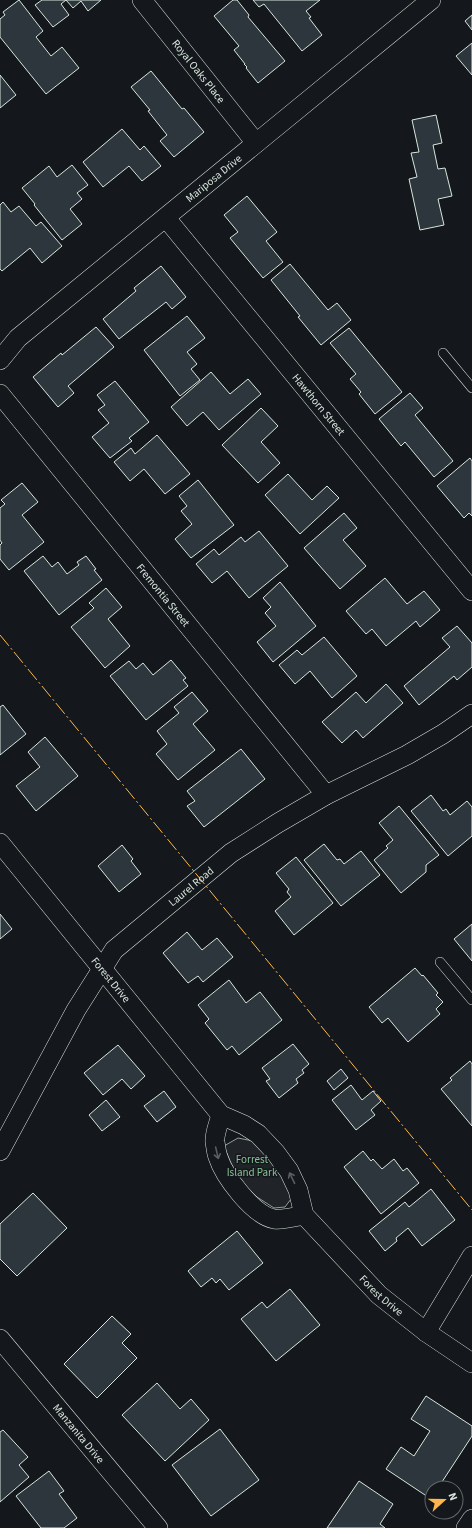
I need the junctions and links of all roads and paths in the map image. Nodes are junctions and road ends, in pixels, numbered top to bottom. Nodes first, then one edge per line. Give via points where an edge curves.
1 (142, 0) edge
2 (431, 0) edge
3 (256, 143) junction
4 (166, 218) junction
5 (443, 353) dead end
6 (0, 360) edge
7 (472, 388) edge
8 (0, 394) edge
9 (472, 591) edge
10 (472, 714) edge
11 (326, 795) junction
12 (0, 843) edge
13 (440, 962) dead end
14 (102, 967) junction
15 (472, 1000) edge
16 (221, 1115) junction
17 (0, 1151) edge
18 (304, 1215) junction
19 (472, 1256) edge
20 (426, 1332) junction
21 (0, 1339) edge
22 (472, 1363) edge
23 (472, 1519) edge
24 (158, 1528) edge
25 (466, 1528) edge

1 - 3 street, Royal Oaks Place
2 - 3 street, Mariposa Drive
3 - 4 street, Mariposa Drive
4 - 6 street, Mariposa Drive via 18,338
4 - 9 street, Hawthorn Street
5 - 7 lane
8 - 11 street, Fremontia Street
10 - 11 street, Laurel Road via 407,756
11 - 14 street, Laurel Road via 231,853 114,950
12 - 14 street, Forest Drive
13 - 15 lane
14 - 16 street, Forest Drive
14 - 17 street, Laurel Road
18 -> 16 street, Forest Drive via 298,1190 289,1171 275,1152 244,1124
16 -> 18 street via 215,1140 218,1157 242,1196 257,1210 272,1218 283,1219
18 - 20 street, Forest Drive via 379,1295
19 - 20 street
20 - 22 street, Forest Drive
21 - 24 street, Manzanita Drive
23 - 25 street

